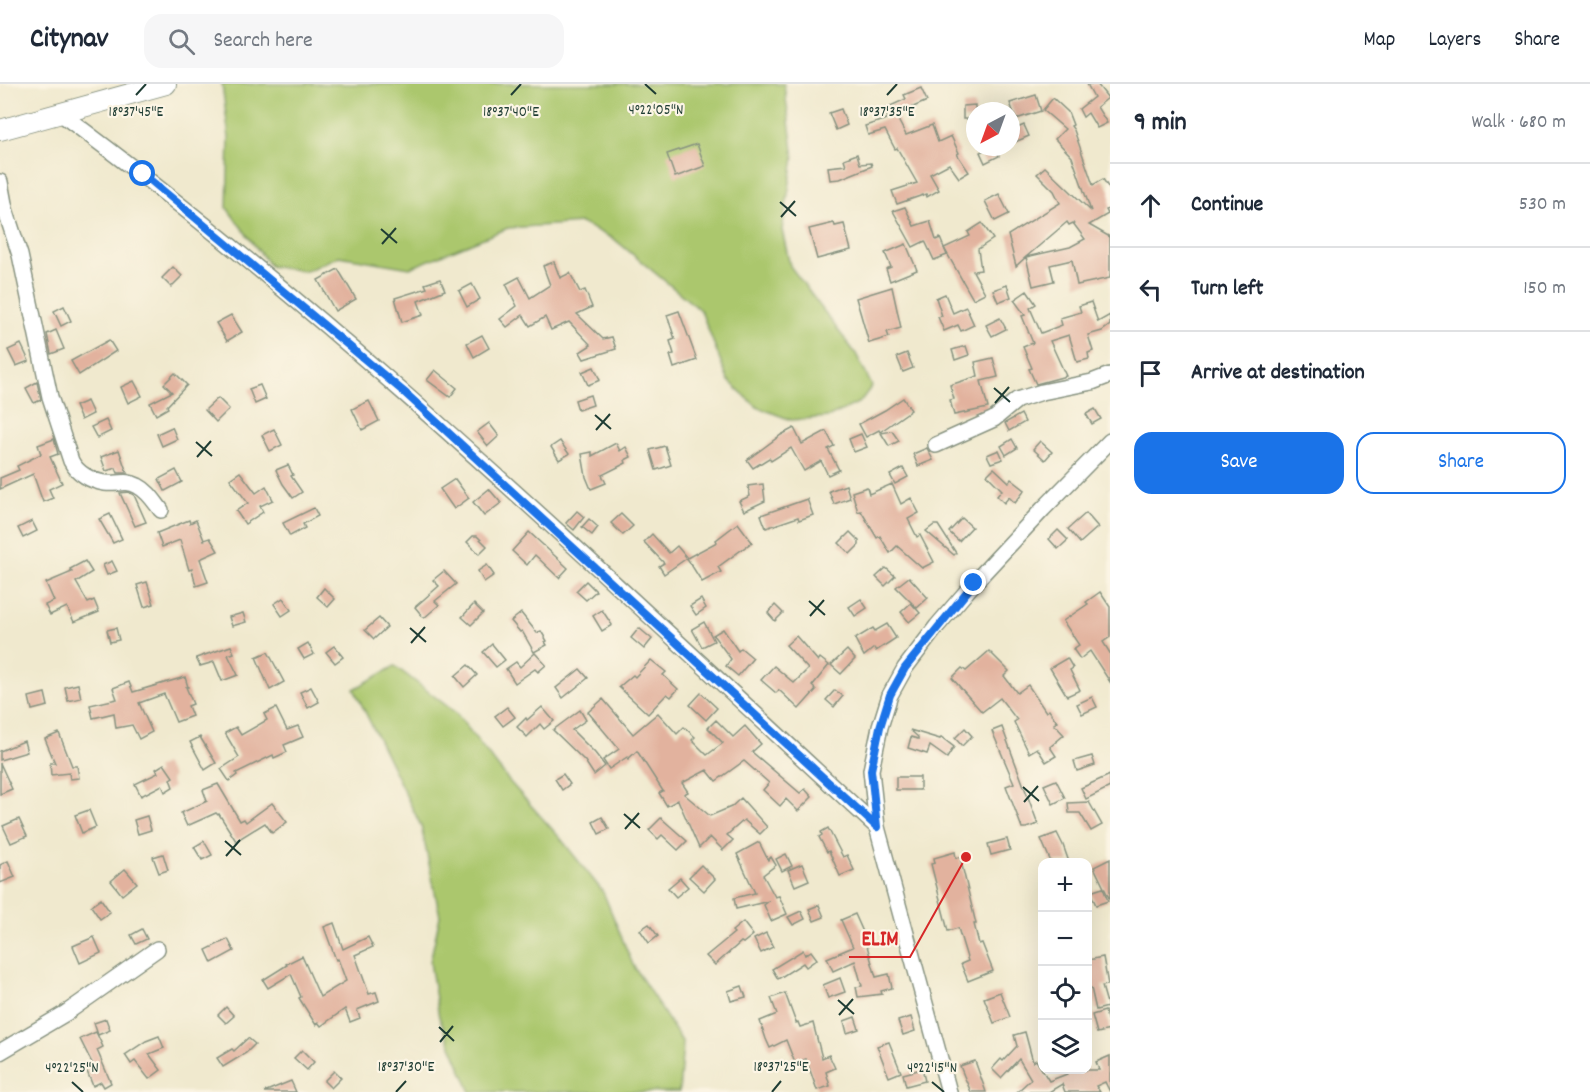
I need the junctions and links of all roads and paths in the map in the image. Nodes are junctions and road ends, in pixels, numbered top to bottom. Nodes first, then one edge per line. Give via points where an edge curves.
1 (166, 84) edge
2 (60, 113) junction
3 (0, 130) edge
4 (0, 182) edge
5 (1110, 375) edge
6 (1110, 441) edge
7 (936, 445) dead end
8 (161, 510) dead end
9 (877, 827) junction
10 (157, 949) dead end
11 (0, 1052) edge
12 (949, 1092) edge

1 - 2 main road
2 - 3 main road
2 - 9 street via 143,174 404,392
4 - 8 street via 50,397 71,461 76,470 98,480 137,486
5 - 7 street via 1017,400 994,419
6 - 9 street via 974,583 905,668 890,695 871,770
9 - 12 street
10 - 11 street via 66,1013

